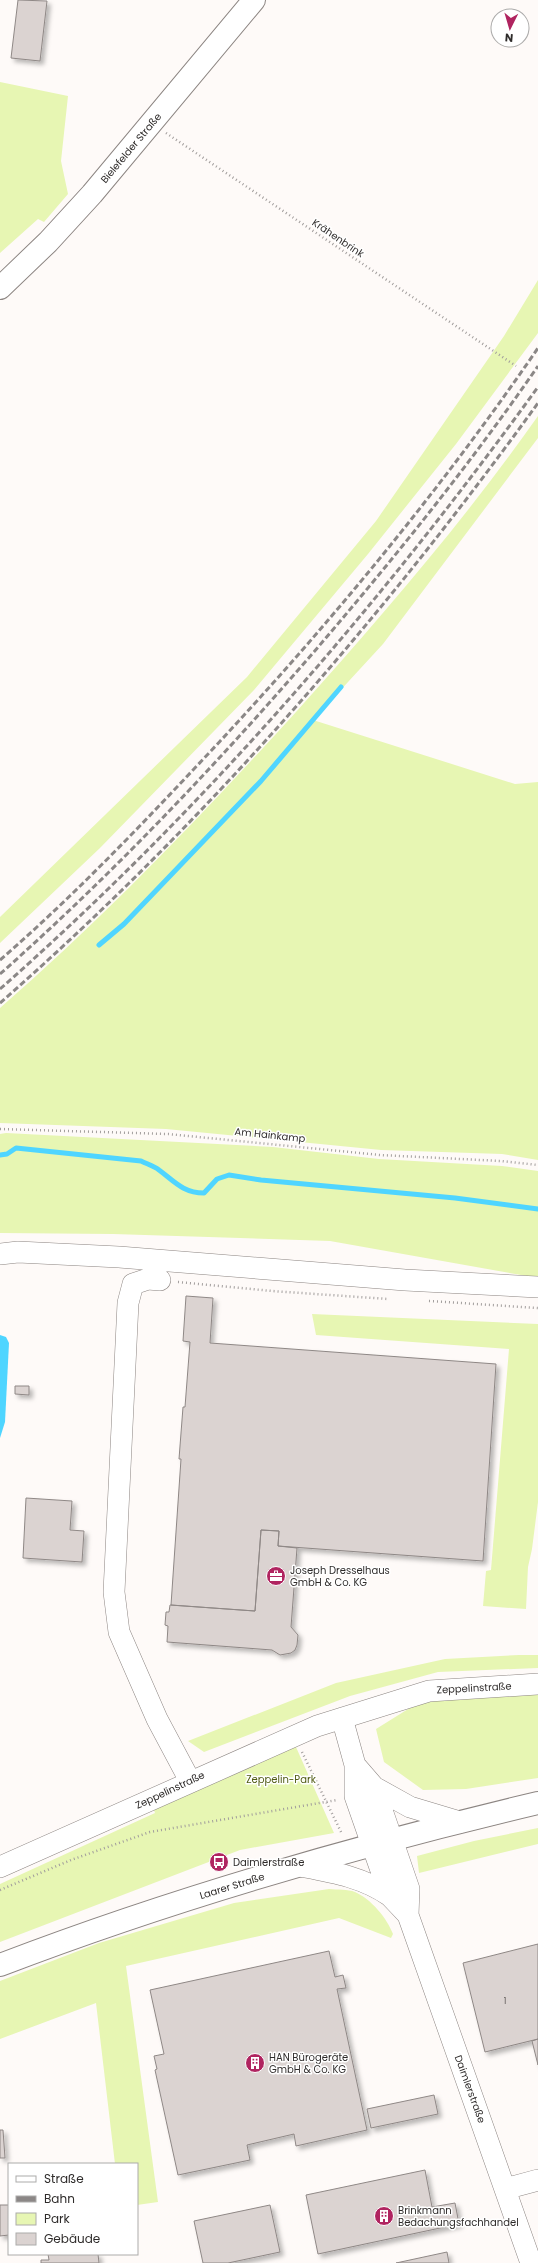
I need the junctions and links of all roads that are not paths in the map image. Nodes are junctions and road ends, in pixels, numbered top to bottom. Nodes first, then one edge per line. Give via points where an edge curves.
1 (254, 0) edge
2 (0, 288) edge
3 (0, 1254) edge
4 (160, 1280) road end
5 (538, 1287) edge
6 (538, 1684) edge
7 (342, 1718) junction
8 (355, 1765) junction
9 (190, 1781) junction
10 (374, 1787) junction
11 (538, 1803) edge
12 (460, 1822) junction
13 (382, 1842) junction
14 (0, 1866) edge
15 (300, 1866) junction
16 (390, 1896) junction
17 (408, 1915) junction
18 (0, 1965) edge
19 (538, 2180) edge
20 (505, 2189) junction
21 (530, 2263) edge

1 - 2 main road, Bielefelder Straße via 87,199 48,242
3 - 5 street via 18,1252 119,1257 405,1280
4 - 9 street via 133,1284 128,1303 114,1592 119,1632 157,1719
6 - 7 street, Zeppelinstraße via 429,1690
7 - 8 street
7 - 9 street, Zeppelinstraße
8 - 10 street
8 - 13 street via 355,1796
9 - 14 street, Zeppelinstraße
10 - 12 street via 410,1807
10 - 13 street
11 - 12 main road, Laarer Straße
12 - 13 main road, Laarer Straße
13 - 15 main road, Laarer Straße
13 - 16 street, Daimlerstraße
13 - 17 street, Daimlerstraße via 409,1889
15 - 16 street, Daimlerstraße via 342,1874 376,1887
15 - 18 main road, Laarer Straße via 186,1900
16 - 17 street, Daimlerstraße
17 - 20 street, Daimlerstraße
19 - 20 street
20 - 21 street, Daimlerstraße

